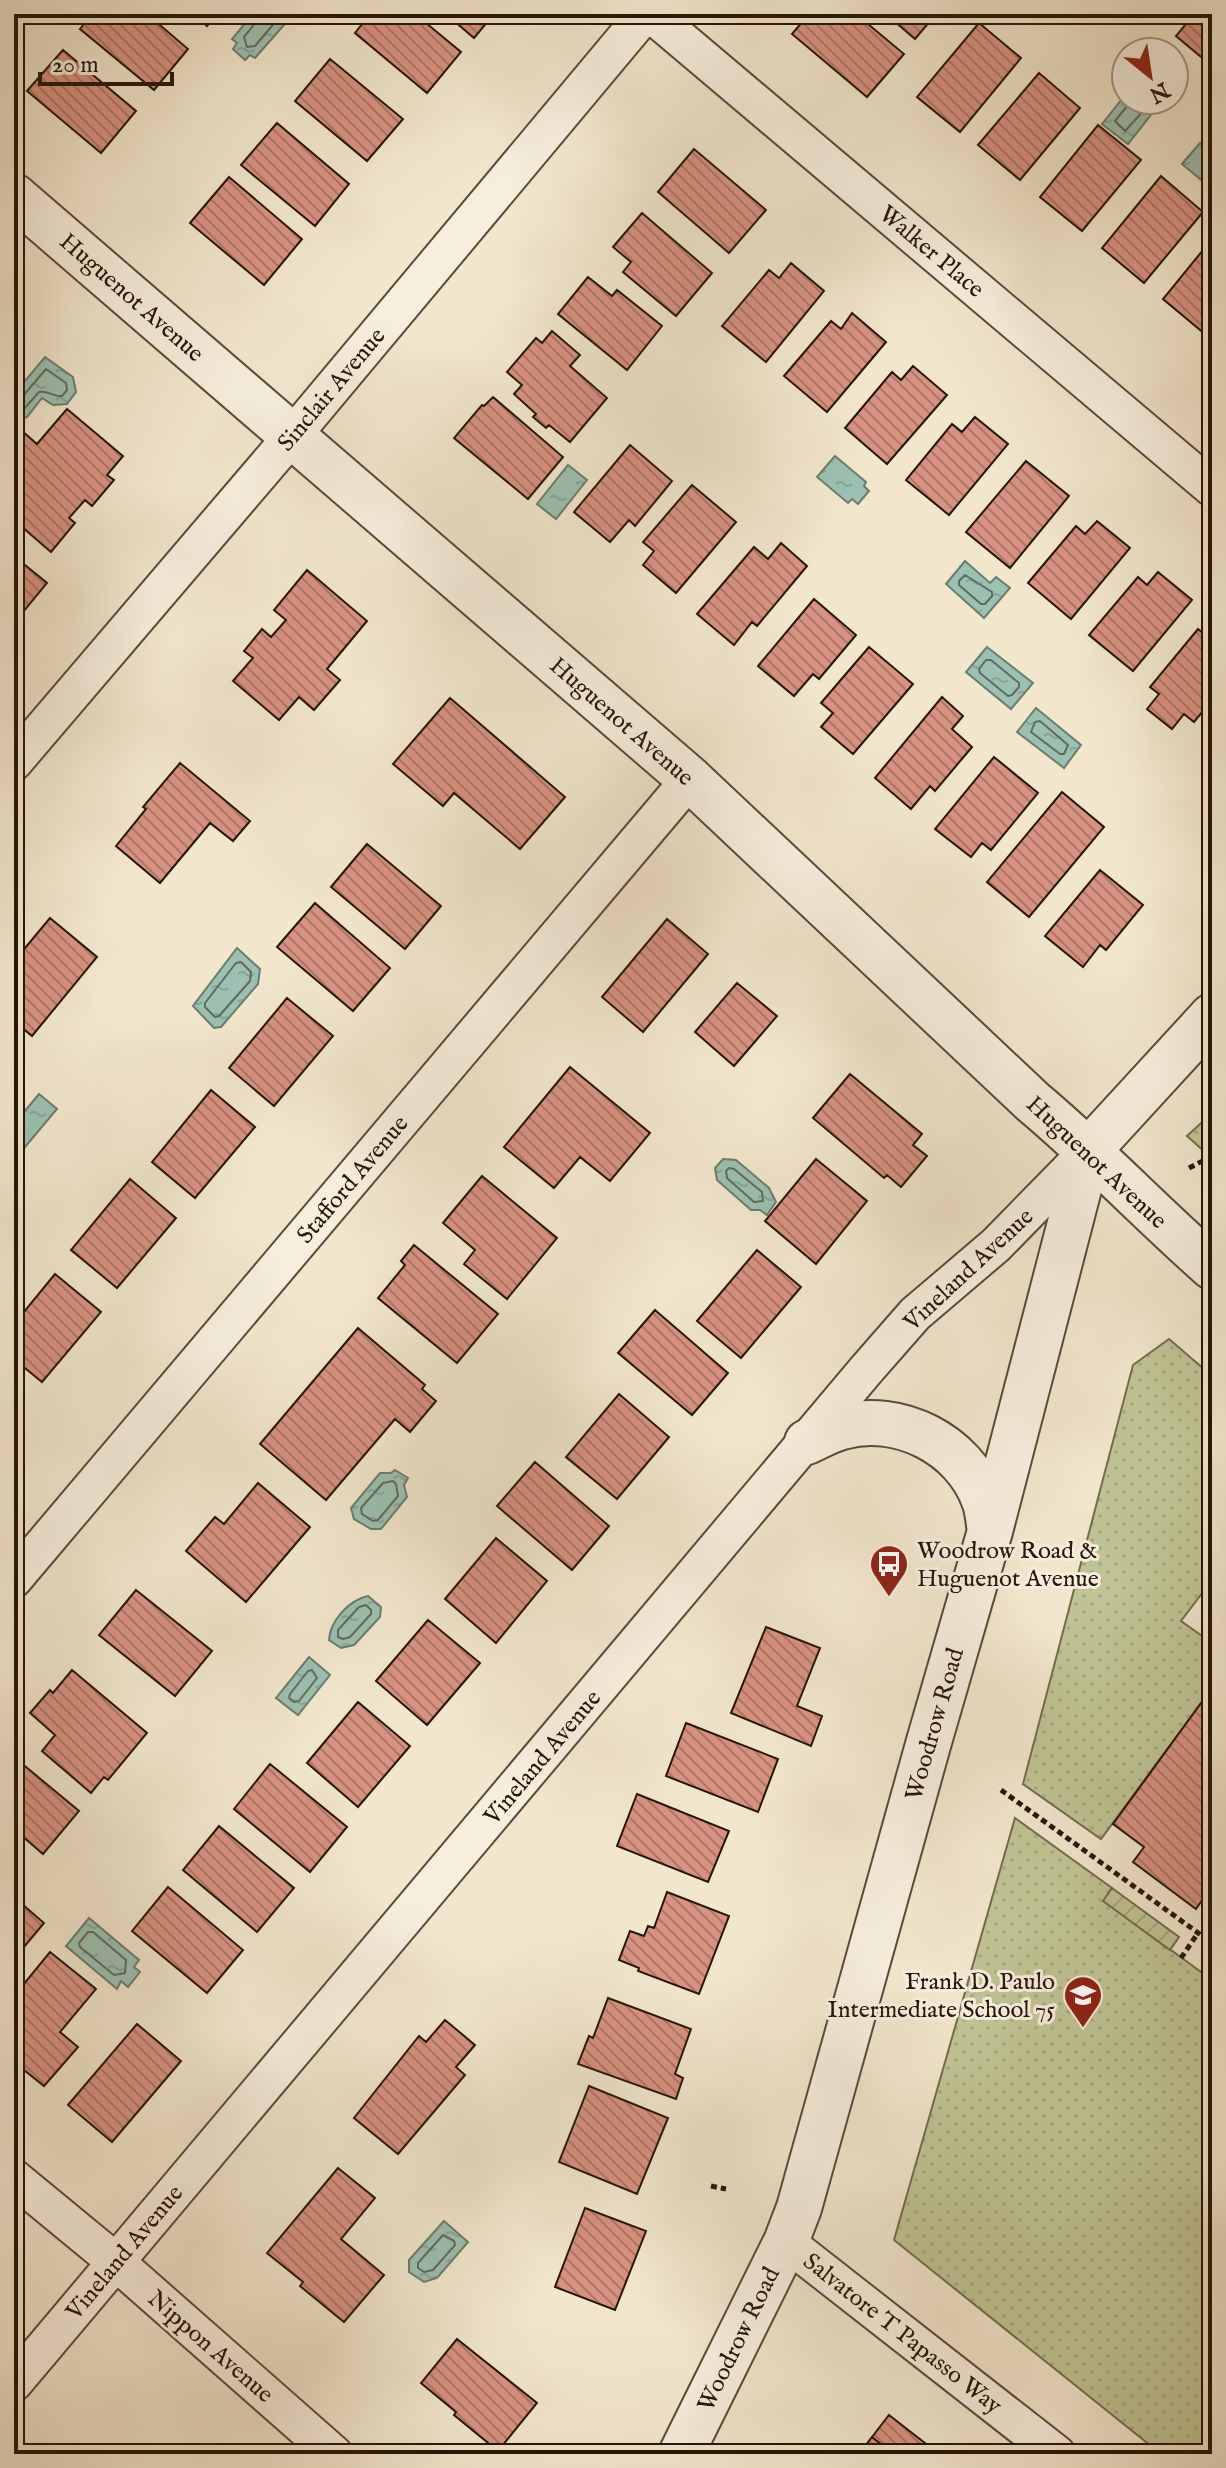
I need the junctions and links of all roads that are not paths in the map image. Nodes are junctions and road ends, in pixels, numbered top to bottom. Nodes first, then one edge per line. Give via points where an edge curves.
1 (645, 14) edge
2 (651, 14) edge
3 (14, 196) edge
4 (293, 435) junction
5 (1212, 488) edge
6 (14, 762) edge
7 (690, 779) junction
8 (1212, 1016) edge
9 (1089, 1150) junction
10 (1212, 1267) edge
11 (807, 1442) junction
12 (990, 1531) junction
13 (14, 1579) edge
14 (14, 2178) edge
15 (786, 2242) junction
16 (116, 2262) junction
17 (14, 2383) edge
18 (334, 2454) edge
19 (681, 2454) edge
20 (1057, 2454) edge

1 - 4 street, Sinclair Avenue
2 - 5 street, Walker Place
3 - 4 street, Huguenot Avenue
4 - 6 street, Sinclair Avenue
4 - 7 street, Huguenot Avenue
7 - 9 street, Huguenot Avenue
7 - 13 street, Stafford Avenue
8 - 9 street, Woodrow Road
9 - 10 street, Huguenot Avenue
9 - 11 street, Vineland Avenue via 1028,1214 915,1314
9 - 12 street, Woodrow Road
11 - 12 street via 841,1427 876,1422 922,1433 946,1448 971,1475
11 - 16 street, Vineland Avenue
12 - 15 street, Woodrow Road
14 - 16 street, Nippon Avenue
15 - 19 street, Woodrow Road
15 - 20 street, Salvatore T Papasso Way
16 - 17 street, Vineland Avenue
16 - 18 street, Nippon Avenue

